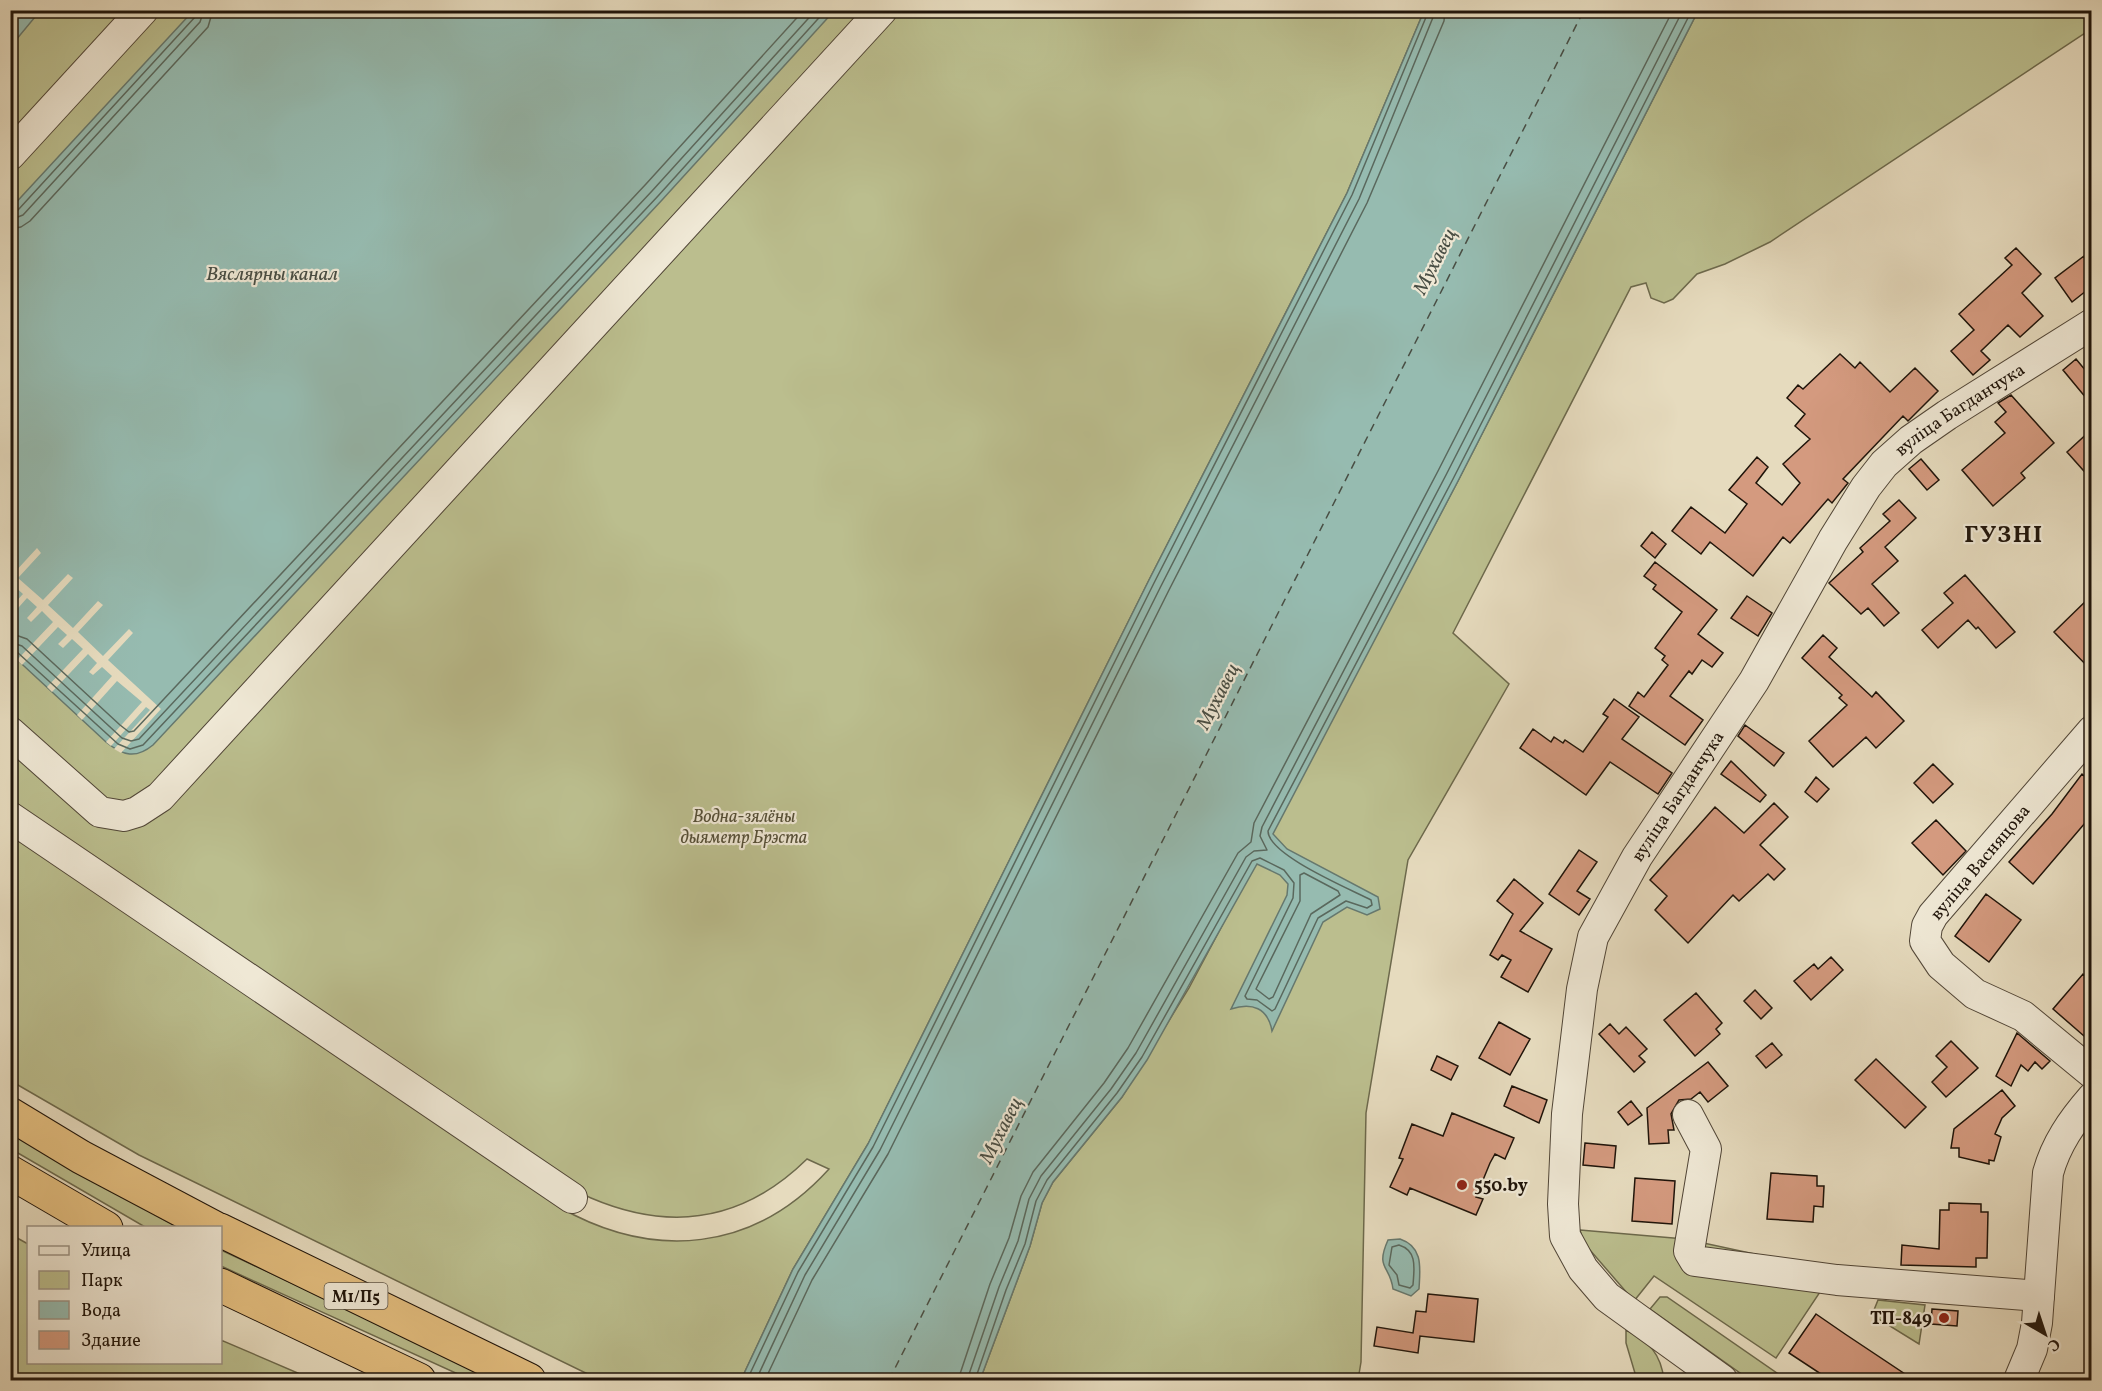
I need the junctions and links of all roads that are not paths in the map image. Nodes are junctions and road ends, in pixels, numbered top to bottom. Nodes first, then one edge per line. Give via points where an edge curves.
1 (143, 10) edge
2 (882, 10) edge
3 (10, 155) edge
4 (2091, 324) edge
5 (2091, 731) edge
6 (10, 732) edge
7 (10, 817) edge
8 (2091, 1073) edge
9 (2091, 1098) edge
10 (10, 1114) edge
11 (1688, 1115) dead end
12 (10, 1172) edge
13 (572, 1198) dead end
14 (104, 1226) edge
15 (213, 1226) edge
16 (222, 1231) edge
17 (222, 1286) edge
18 (2039, 1296) junction
19 (1687, 1369) edge
20 (419, 1380) edge
21 (529, 1380) edge
22 (1722, 1380) edge
23 (2019, 1380) edge

1 - 3 street
2 - 6 street via 160,797 124,816 100,812
4 - 19 street, вуліца Багданчука via 1947,415 1884,464 1833,540 1754,681 1636,857 1593,937 1582,988 1567,1114 1565,1236 1583,1269 1607,1297
5 - 8 street, вуліца Васняцова via 1933,915 1925,940 1931,953 1963,986 2023,1016
7 - 13 street
9 - 18 street via 2063,1135 2050,1164
10 - 15 highway via 81,1157
11 - 18 street via 1706,1149 1689,1251 1695,1261 1837,1280
12 - 14 highway
16 - 21 highway, М1/П5
17 - 20 highway, М1/П5
18 - 23 street via 2032,1349
19 - 22 street, вуліца Багданчука

